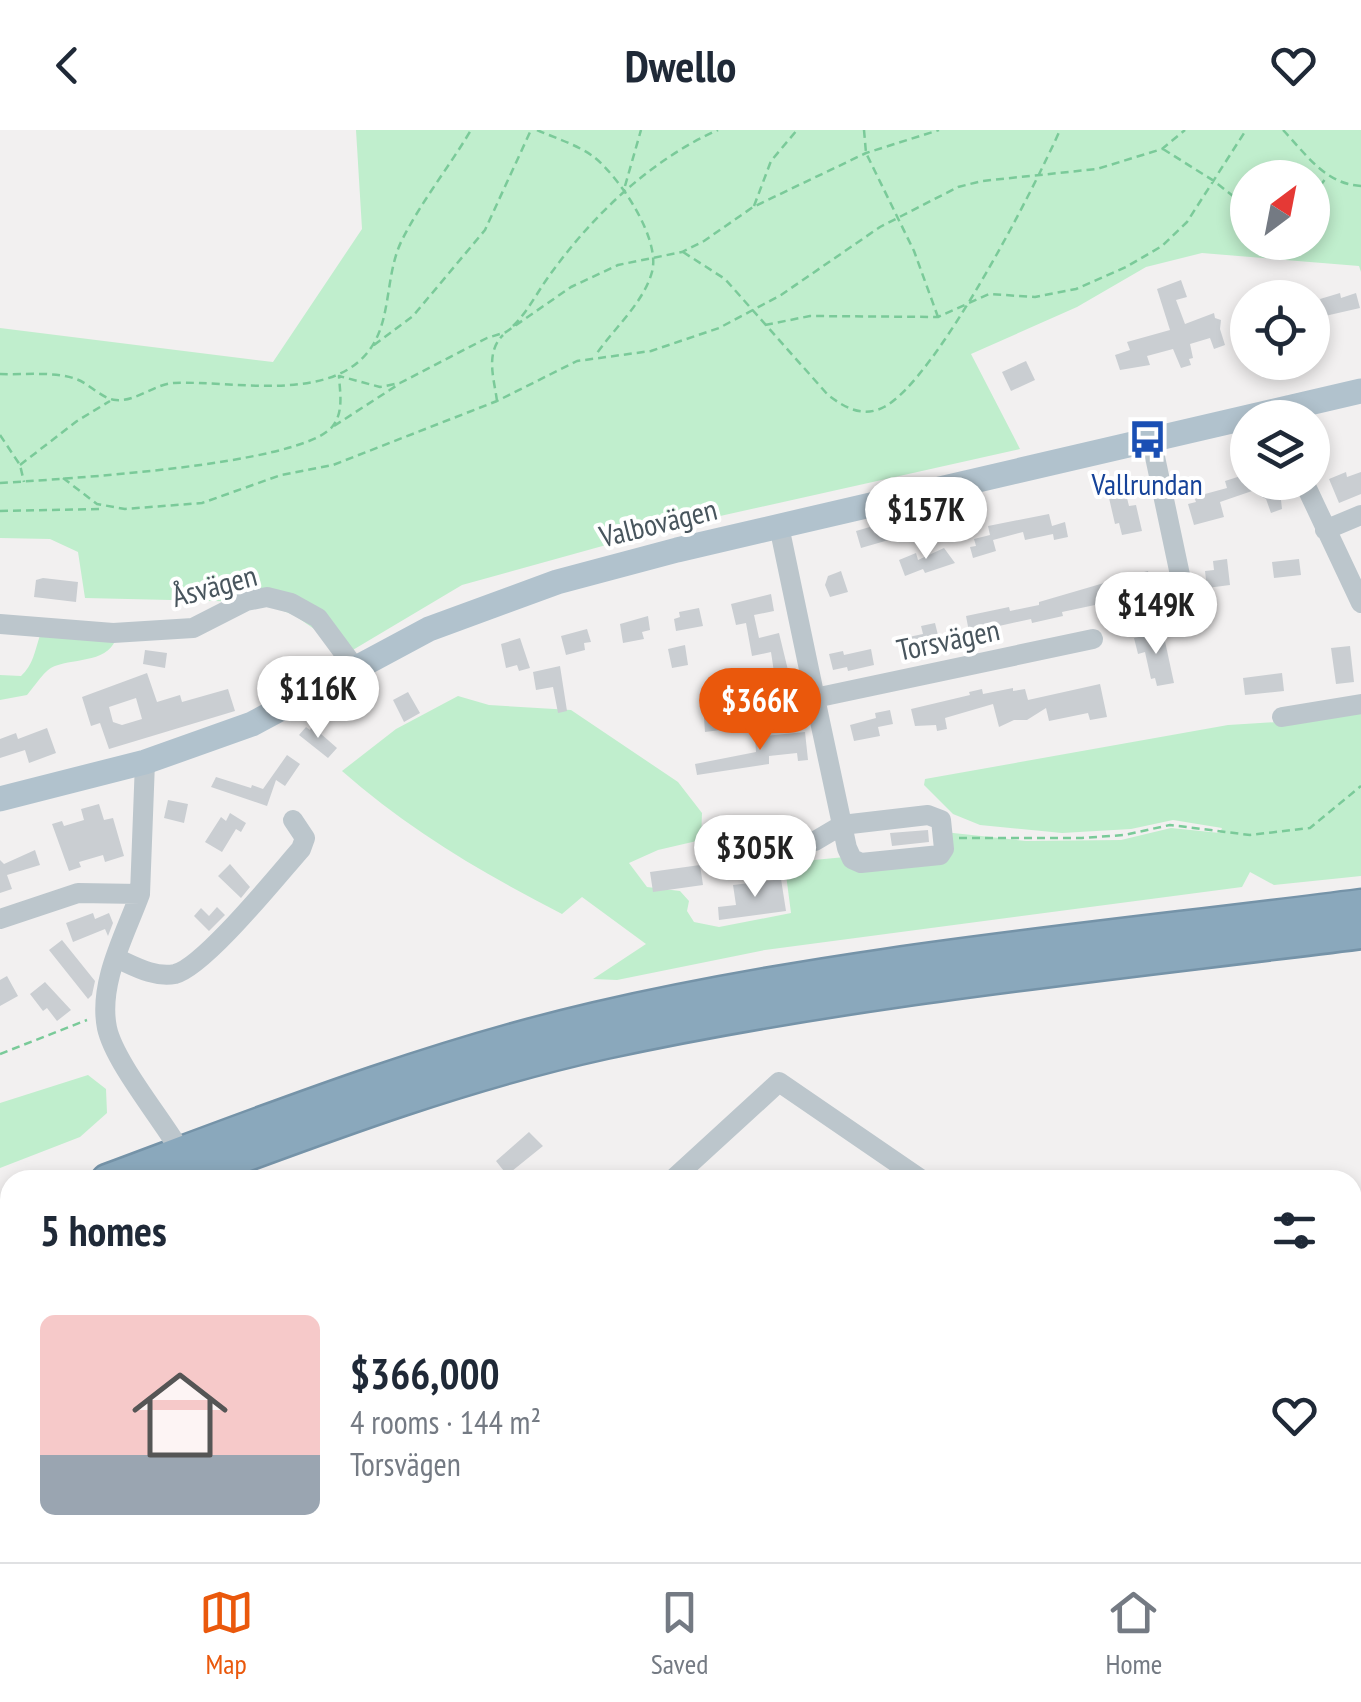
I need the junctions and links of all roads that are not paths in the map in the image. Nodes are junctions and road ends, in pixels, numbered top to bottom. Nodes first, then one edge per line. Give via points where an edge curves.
1 (1361, 391) edge
2 (1327, 400) edge
3 (1230, 423) edge
4 (1151, 438) junction
5 (1312, 500) edge
6 (1361, 515) edge
7 (779, 526) junction
8 (1325, 530) junction
9 (1180, 576) dead end
10 (1361, 602) edge
11 (0, 624) edge
12 (1094, 639) dead end
13 (355, 668) junction
14 (815, 698) junction
15 (1361, 704) edge
16 (1282, 716) dead end
17 (146, 762) junction
18 (0, 799) edge
19 (293, 820) dead end
20 (842, 825) junction
21 (732, 848) dead end
22 (140, 894) junction
23 (1361, 906) edge
24 (0, 919) edge
25 (1361, 932) edge
26 (116, 958) junction
27 (174, 1141) dead end
28 (134, 1170) edge
29 (207, 1170) edge
30 (683, 1170) edge
31 (907, 1170) edge

1 - 2 main road, Valbovägen
3 - 4 main road, Valbovägen
4 - 7 main road, Valbovägen
4 - 9 street
5 - 8 street
6 - 8 street
7 - 13 main road, Valbovägen via 524,592 429,629
7 - 14 street
8 - 10 street
11 - 13 street, Åsvägen via 113,633 192,628 268,597 318,618
12 - 14 street, Torsvägen
13 - 17 main road, Valbovägen via 252,724
14 - 20 street
15 - 16 street
17 - 18 main road, Valbovägen
17 - 22 street
19 - 26 street via 305,838 301,849 194,963 170,975
20 - 20 street via 928,814 941,820 940,854 860,864 852,860
20 - 21 street via 815,841
22 - 24 street via 78,893
22 - 26 street
23 - 28 highway via 852,970 594,1018 358,1087
25 - 29 highway via 846,999 602,1044 370,1109
26 - 27 street via 106,1014 114,1048
30 - 31 street via 779,1082

